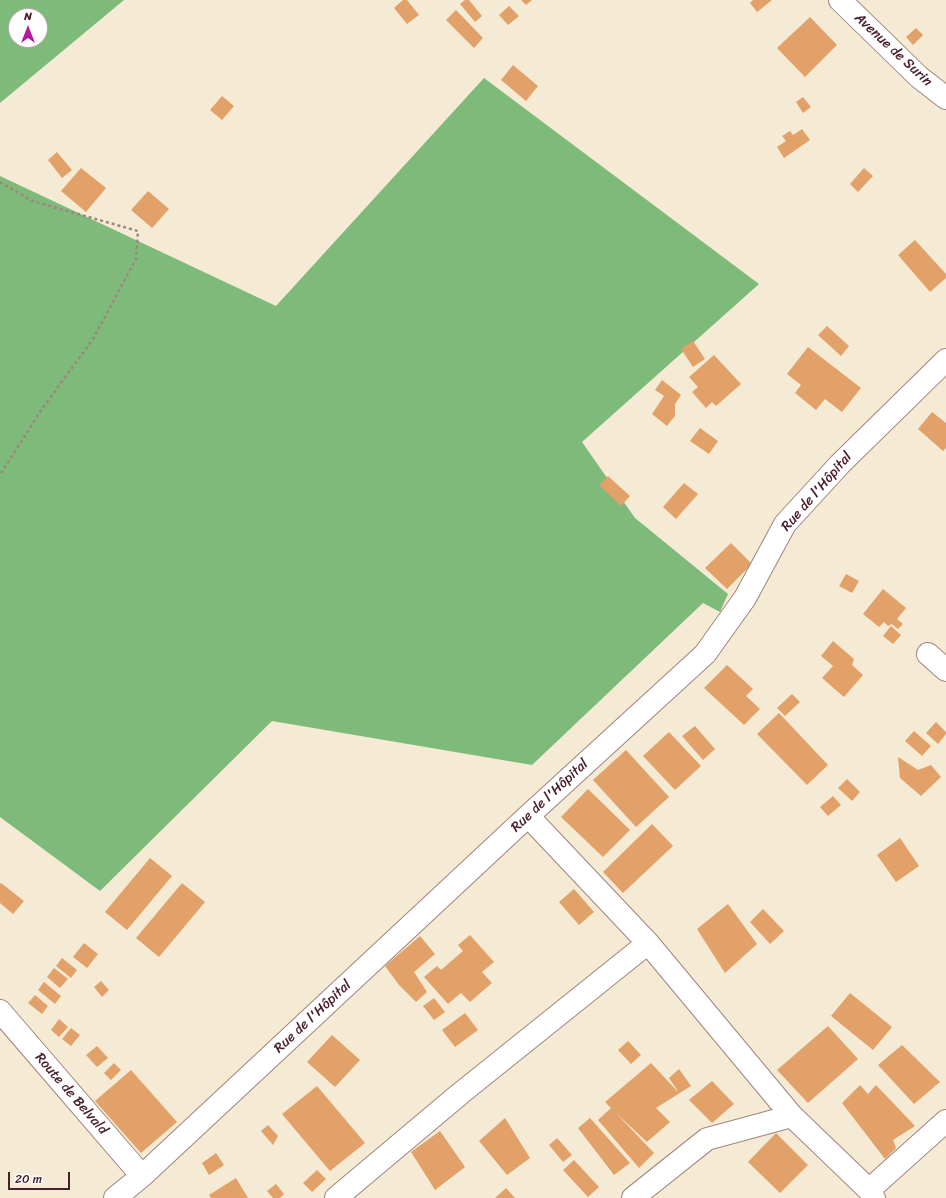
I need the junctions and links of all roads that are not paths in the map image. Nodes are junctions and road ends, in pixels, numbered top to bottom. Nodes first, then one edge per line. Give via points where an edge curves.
1 (840, 0) edge
2 (946, 98) edge
3 (946, 360) edge
4 (928, 654) dead end
5 (946, 670) edge
6 (528, 816) junction
7 (648, 943) junction
8 (0, 1011) edge
9 (792, 1116) junction
10 (946, 1121) edge
11 (142, 1176) junction
12 (871, 1194) edge
13 (115, 1198) edge
14 (336, 1198) edge
15 (633, 1198) edge

1 - 2 street, Avenue de Surin via 919,77
3 - 6 street, Rue de l'Hôpital via 840,464 785,524 745,598 705,654
4 - 5 street
6 - 7 street
6 - 11 street, Rue de l'Hôpital
7 - 9 street
7 - 14 street via 461,1093
8 - 11 street, Route de Belvald
9 - 12 street
9 - 15 street via 707,1139
10 - 12 street
11 - 13 street, Rue de l'Hôpital

